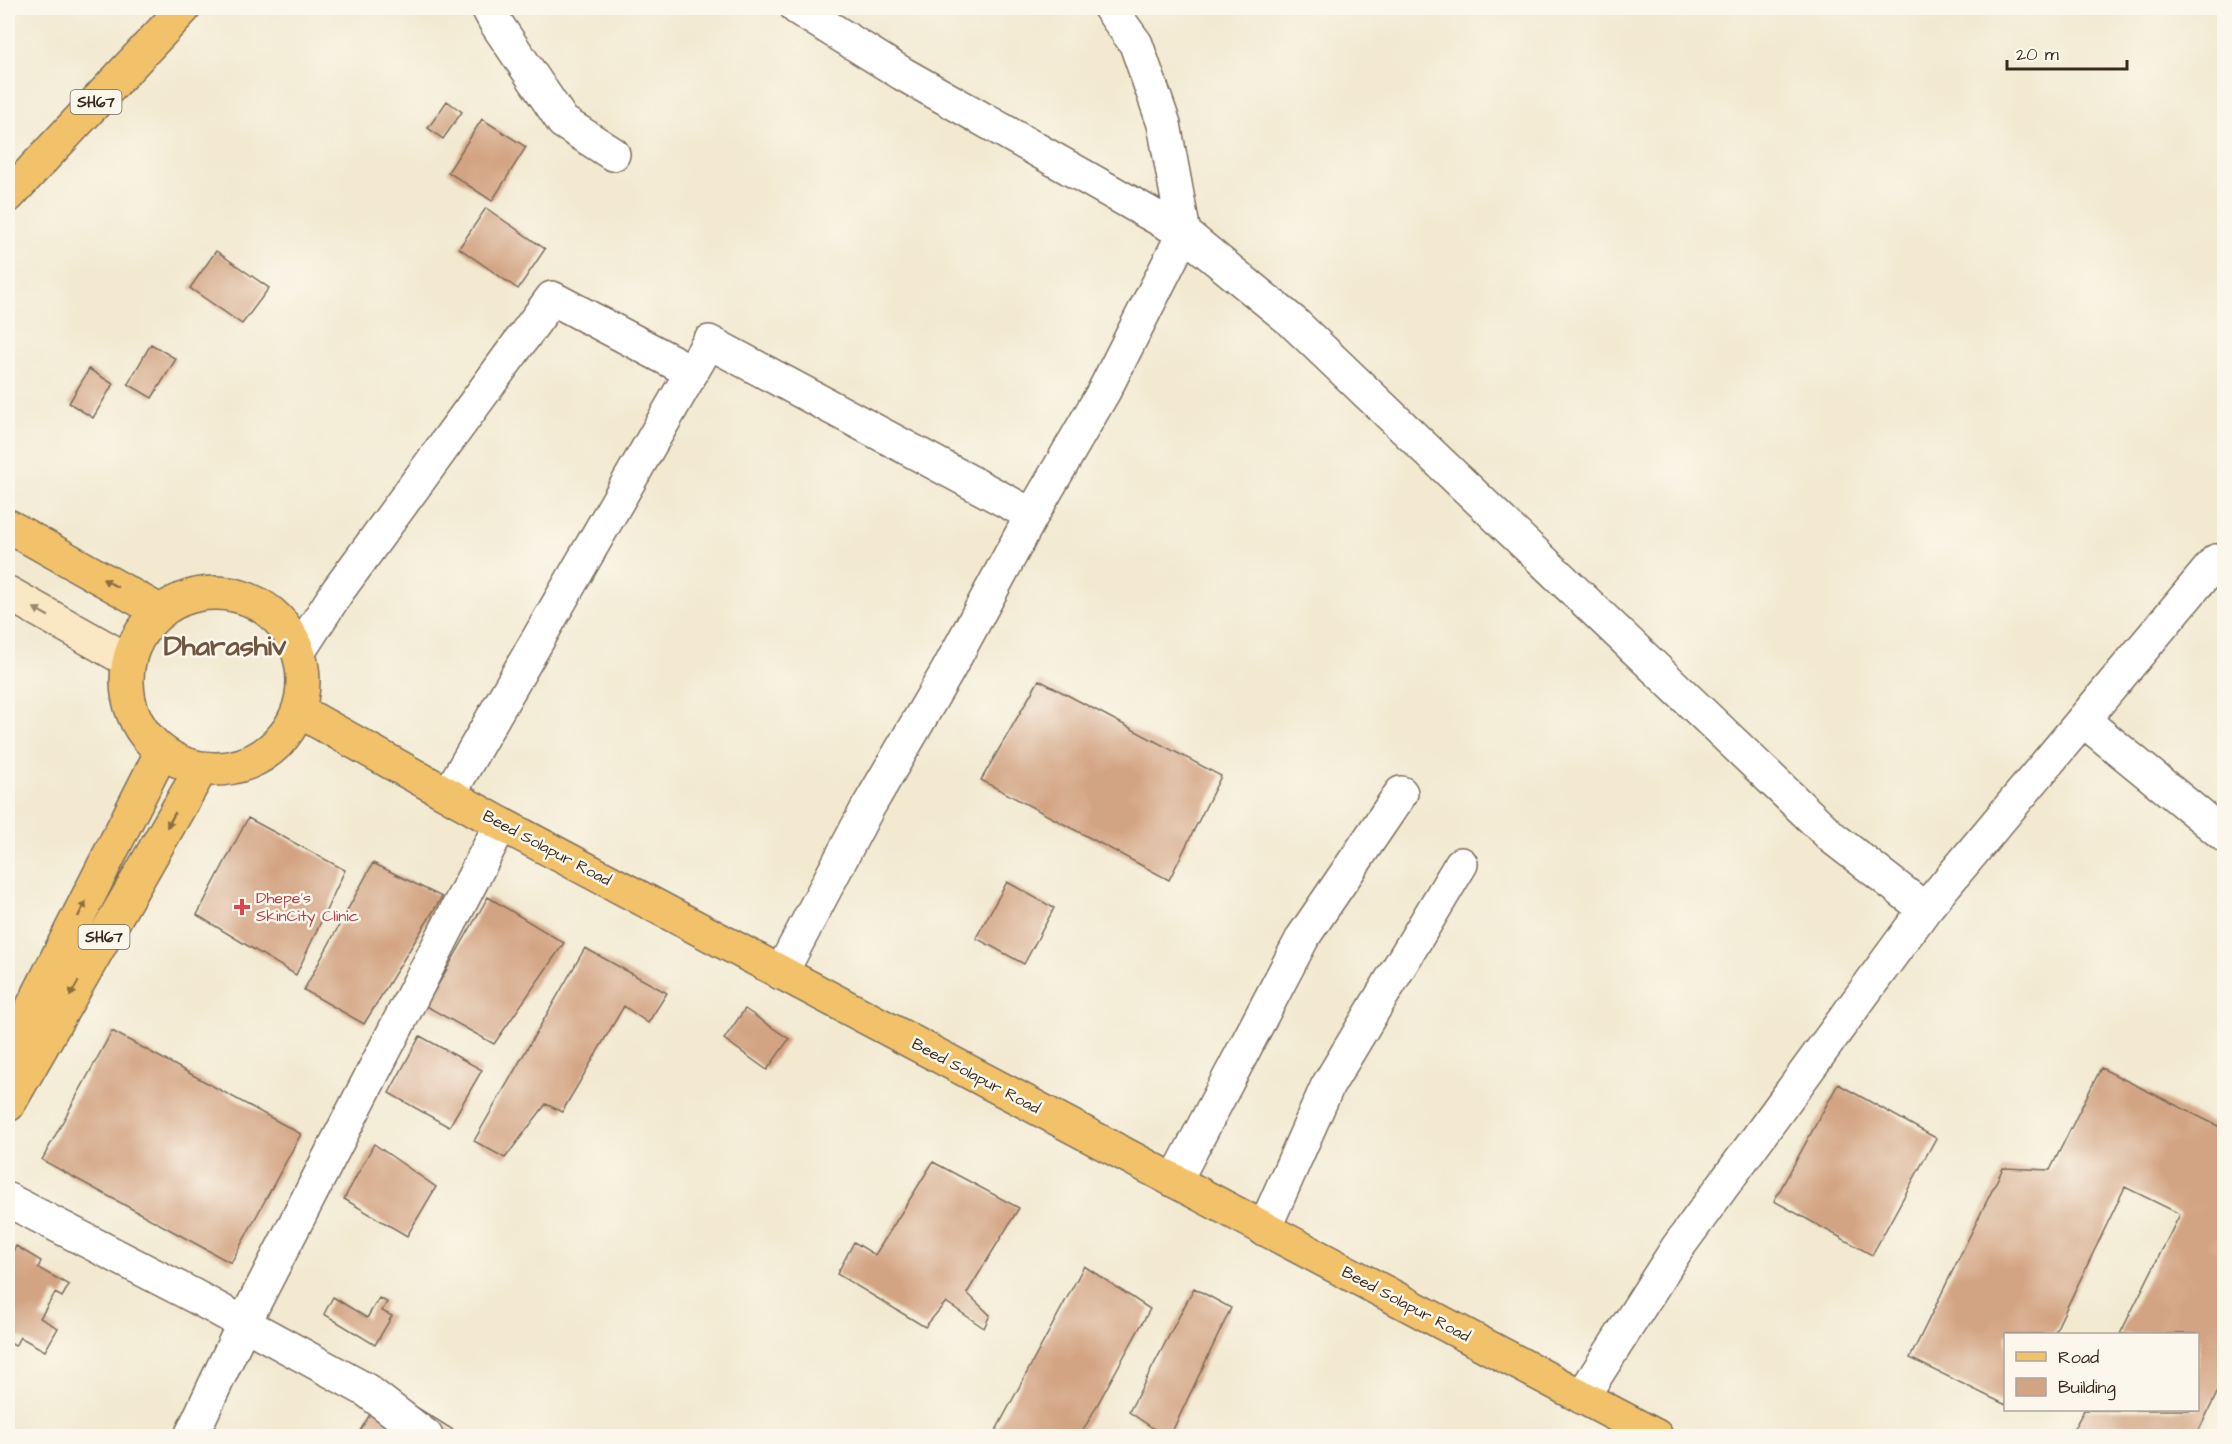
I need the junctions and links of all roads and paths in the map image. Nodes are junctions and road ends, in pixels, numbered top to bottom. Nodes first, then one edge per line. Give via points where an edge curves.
1 (184, 8) edge
2 (488, 8) edge
3 (797, 8) edge
4 (1110, 8) edge
5 (613, 154) dead end
6 (8, 196) edge
7 (1184, 233) junction
8 (692, 372) junction
9 (1032, 515) junction
10 (8, 526) edge
11 (2224, 568) edge
12 (8, 593) edge
13 (160, 612) junction
14 (299, 651) junction
15 (129, 661) junction
16 (299, 711) junction
17 (2083, 720) junction
18 (162, 751) junction
19 (201, 769) junction
20 (1401, 793) dead end
21 (448, 794) junction
22 (501, 824) junction
23 (2224, 835) edge
24 (1461, 864) dead end
25 (1925, 909) junction
26 (781, 973) junction
27 (8, 1055) edge
28 (8, 1105) edge
29 (1174, 1181) junction
30 (8, 1200) edge
31 (1264, 1229) junction
32 (244, 1323) junction
33 (1582, 1397) junction
34 (191, 1437) edge
35 (426, 1437) edge
36 (1656, 1437) edge

1 - 6 main road, SH67
2 - 5 street via 562,122
3 - 7 street via 903,74
4 - 7 street via 1136,44 1164,124
7 - 9 street via 1104,391
7 - 25 street via 1293,322 1833,838
8 - 9 street via 709,342
8 - 14 street via 552,298 337,592
8 - 21 street
9 - 26 street via 867,809
13 -> 10 main road
11 - 17 street via 2216,561
15 -> 12 main road
13 - 14 main road via 182,599 209,592 237,595 263,606 284,624
13 - 15 main road via 140,635
14 - 16 main road via 304,681
15 - 18 main road via 127,689 133,716 148,739
16 - 19 main road via 284,738 260,758 231,769
16 - 21 main road, Beed Solapur Road
17 - 23 street
17 - 25 street
18 - 19 main road via 172,759
27 -> 18 main road
19 -> 28 main road, SH67
20 - 29 street via 1303,937
21 - 22 main road, Beed Solapur Road
22 - 26 main road, Beed Solapur Road
22 - 32 street
24 - 31 street via 1327,1086
25 - 33 street via 1678,1247
26 - 29 main road, Beed Solapur Road
29 - 31 main road, Beed Solapur Road
30 - 32 street
31 - 33 main road, Beed Solapur Road
32 - 34 street
32 - 35 street via 366,1390
33 - 36 main road, Beed Solapur Road

